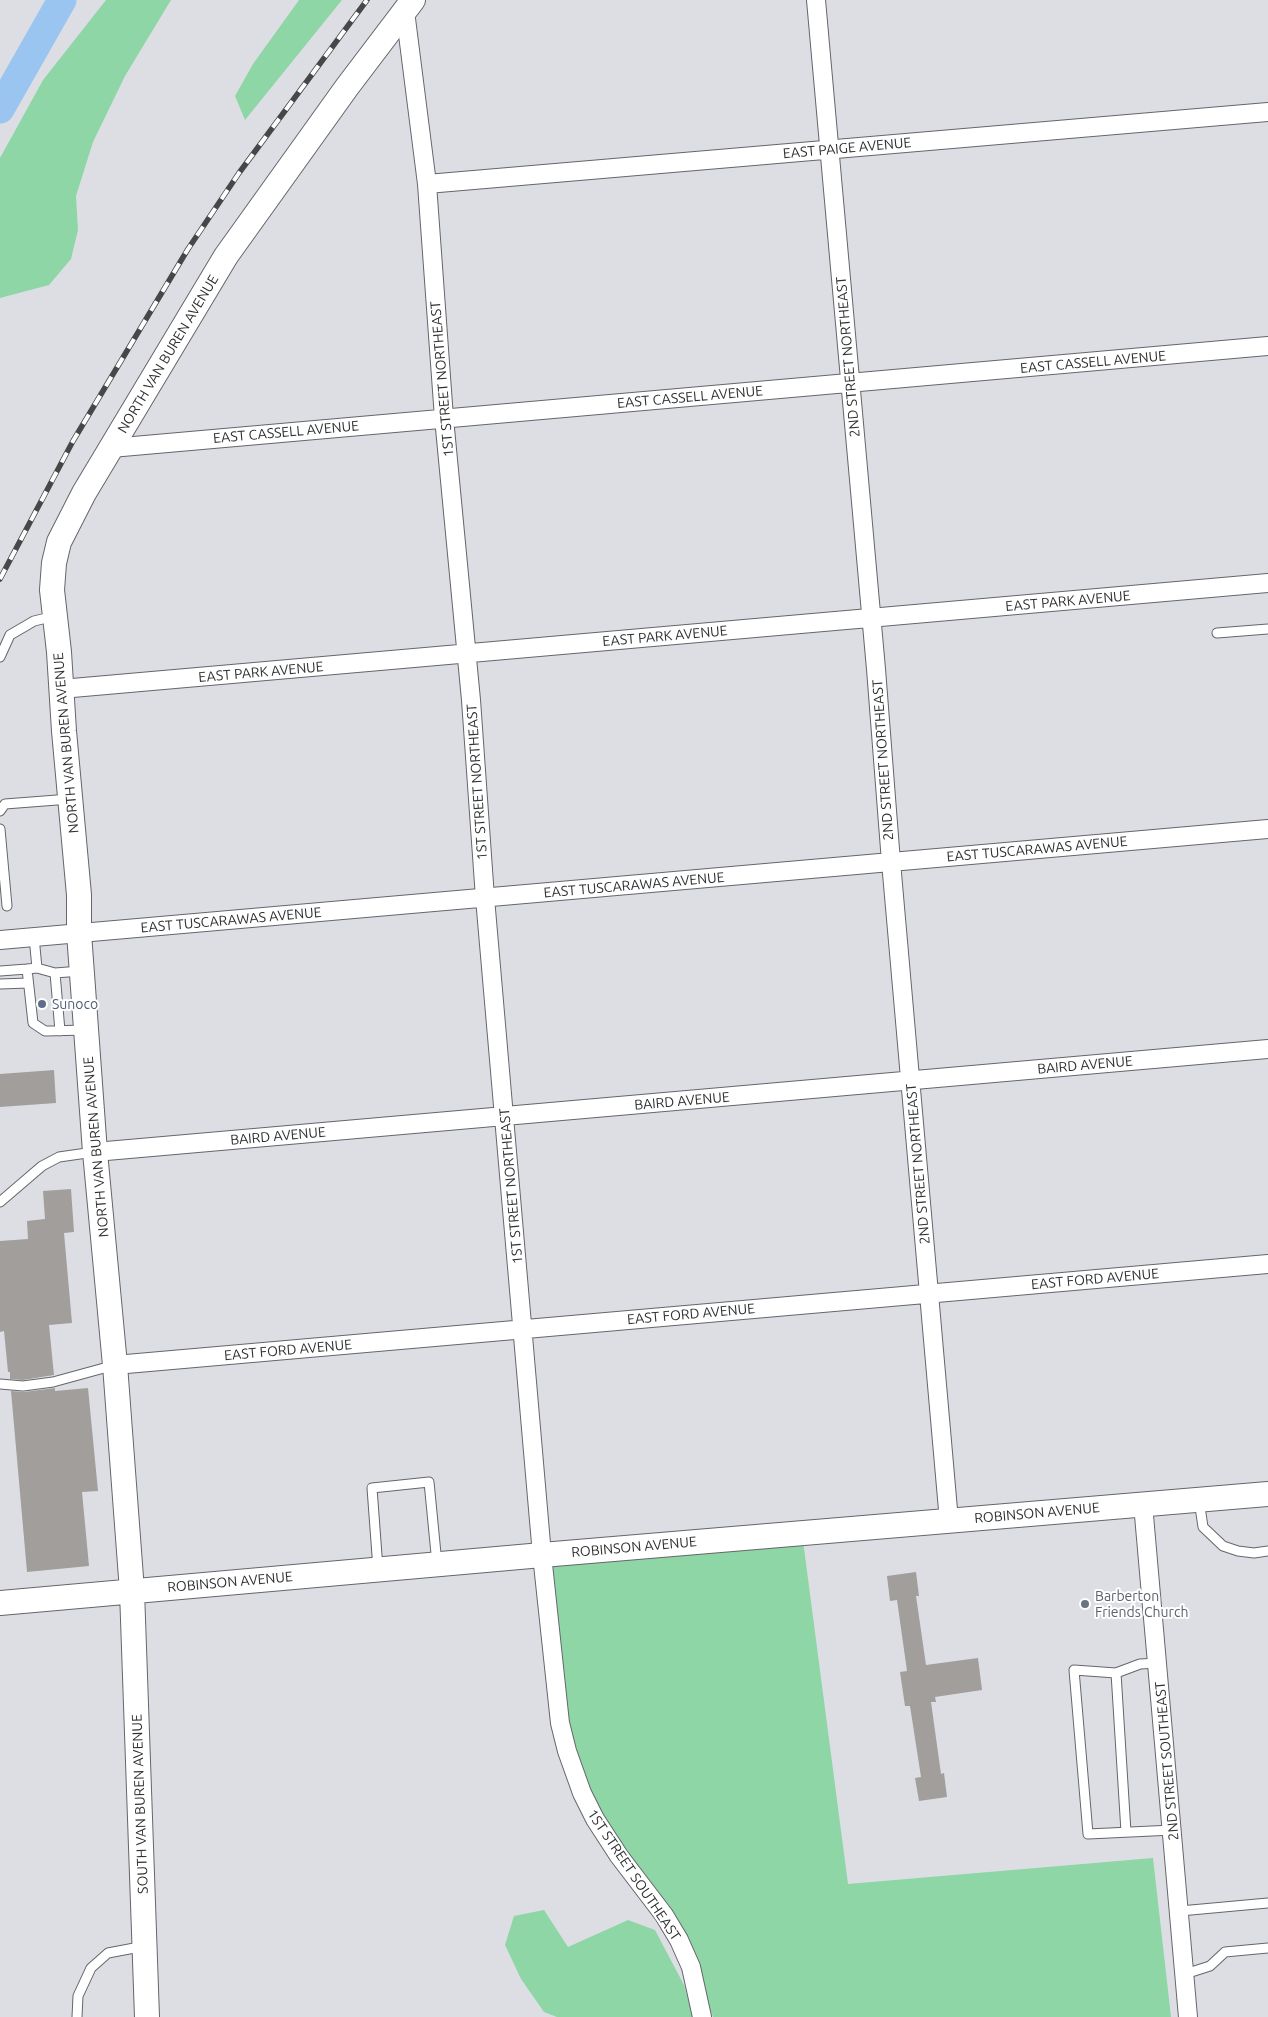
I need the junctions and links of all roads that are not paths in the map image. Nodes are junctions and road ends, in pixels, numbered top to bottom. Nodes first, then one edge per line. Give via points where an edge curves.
1 (816, 0) edge
2 (409, 5) edge
3 (1268, 112) edge
4 (828, 150) junction
5 (427, 184) junction
6 (1268, 346) edge
7 (850, 383) junction
8 (444, 418) junction
9 (111, 448) junction
10 (1268, 583) edge
11 (55, 616) junction
12 (872, 618) junction
13 (1268, 629) edge
14 (1217, 632) dead end
15 (466, 654) junction
16 (0, 657) edge
17 (61, 689) junction
18 (70, 799) junction
19 (0, 811) edge
20 (0, 829) edge
21 (1268, 829) edge
22 (891, 862) junction
23 (485, 898) junction
24 (7, 906) dead end
25 (79, 933) junction
26 (34, 937) junction
27 (0, 940) edge
28 (37, 968) junction
29 (27, 969) junction
30 (0, 971) edge
31 (82, 971) junction
32 (55, 973) junction
33 (28, 983) junction
34 (0, 984) edge
35 (86, 1030) junction
36 (60, 1031) junction
37 (1268, 1049) edge
38 (911, 1080) junction
39 (505, 1116) junction
40 (95, 1152) junction
41 (0, 1202) edge
42 (1268, 1264) edge
43 (929, 1294) junction
44 (523, 1329) junction
45 (115, 1365) junction
46 (0, 1384) edge
47 (1268, 1494) edge
48 (1199, 1500) junction
49 (1143, 1504) junction
50 (949, 1521) junction
51 (1268, 1551) edge
52 (542, 1555) junction
53 (437, 1564) junction
54 (378, 1569) junction
55 (132, 1591) junction
56 (0, 1603) edge
57 (1158, 1663) junction
58 (1116, 1673) junction
59 (1173, 1830) junction
60 (1126, 1832) junction
61 (1268, 1903) edge
62 (1180, 1911) junction
63 (145, 1946) junction
64 (1268, 1948) edge
65 (1185, 1974) junction
66 (77, 2017) edge
67 (147, 2017) edge
68 (702, 2017) edge
69 (1188, 2017) edge

1 - 4 street, 2ND STREET NORTHEAST
2 - 5 street, 1ST STREET NORTHEAST
2 - 9 main road, NORTH VAN BUREN AVENUE via 226,256
3 - 4 street, EAST PAIGE AVENUE
4 - 5 street, EAST PAIGE AVENUE
4 - 7 street, 2ND STREET NORTHEAST
5 - 8 street, 1ST STREET NORTHEAST
6 - 7 street, EAST CASSELL AVENUE
7 - 8 street, EAST CASSELL AVENUE
7 - 12 street, 2ND STREET NORTHEAST
8 - 9 street, EAST CASSELL AVENUE
8 - 15 street, 1ST STREET NORTHEAST
9 - 11 main road, NORTH VAN BUREN AVENUE via 56,550 52,590
10 - 12 street, EAST PARK AVENUE
11 - 16 lane via 34,621 10,635
11 - 17 main road, NORTH VAN BUREN AVENUE
12 - 15 street, EAST PARK AVENUE
12 - 22 street, 2ND STREET NORTHEAST
13 - 14 lane
15 - 17 street, EAST PARK AVENUE
15 - 23 street, 1ST STREET NORTHEAST
17 - 18 main road, NORTH VAN BUREN AVENUE
18 - 19 lane via 5,804
18 - 25 main road, NORTH VAN BUREN AVENUE via 79,895
20 - 24 lane
21 - 22 street, EAST TUSCARAWAS AVENUE
22 - 23 street, EAST TUSCARAWAS AVENUE
22 - 38 street, 2ND STREET NORTHEAST
23 - 25 street, EAST TUSCARAWAS AVENUE
23 - 39 street, 1ST STREET NORTHEAST
25 - 26 street, EAST TUSCARAWAS AVENUE
25 - 31 main road, NORTH VAN BUREN AVENUE
26 - 27 street, EAST TUSCARAWAS AVENUE
26 - 28 lane
28 - 29 lane
28 - 32 lane
29 - 30 lane
29 - 33 lane
31 - 32 lane
31 - 35 main road, NORTH VAN BUREN AVENUE
32 - 36 lane
33 - 34 lane
33 - 36 lane via 33,1023 45,1031
35 - 36 lane
35 - 40 main road, NORTH VAN BUREN AVENUE
37 - 38 street, BAIRD AVENUE
38 - 39 street, BAIRD AVENUE
38 - 43 street, 2ND STREET NORTHEAST
39 - 40 street, BAIRD AVENUE
39 - 44 street, 1ST STREET NORTHEAST
40 - 41 lane via 59,1156 42,1166
40 - 45 main road, NORTH VAN BUREN AVENUE
42 - 43 street, EAST FORD AVENUE
43 - 44 street, EAST FORD AVENUE
43 - 50 street, 2ND STREET NORTHEAST
44 - 45 street, EAST FORD AVENUE
44 - 52 street, 1ST STREET NORTHEAST
45 - 46 lane via 53,1382 23,1386
45 - 55 main road, NORTH VAN BUREN AVENUE
47 - 48 main road, ROBINSON AVENUE
48 - 49 main road, ROBINSON AVENUE
48 - 51 lane via 1203,1527 1223,1546 1254,1553
49 - 50 main road, ROBINSON AVENUE
49 - 57 street, 2ND STREET SOUTHEAST
50 - 52 main road, ROBINSON AVENUE
52 - 53 main road, ROBINSON AVENUE
52 - 68 street, 1ST STREET SOUTHEAST via 560,1723 567,1752 595,1820 679,1940 693,1974
53 - 54 main road, ROBINSON AVENUE
53 - 54 lane via 429,1482 372,1488
54 - 55 main road, ROBINSON AVENUE
55 - 56 main road, ROBINSON AVENUE
55 - 63 main road, SOUTH VAN BUREN AVENUE
57 - 58 lane via 1140,1664
57 - 59 street, 2ND STREET SOUTHEAST
58 - 60 lane
58 - 60 lane via 1074,1670 1088,1834
59 - 60 lane
59 - 62 street, 2ND STREET SOUTHEAST
61 - 62 lane
62 - 65 street, 2ND STREET SOUTHEAST
63 - 66 lane via 108,1953 91,1968 78,1996
63 - 67 main road, SOUTH VAN BUREN AVENUE
64 - 65 lane via 1226,1952 1210,1966
65 - 69 street, 2ND STREET SOUTHEAST

